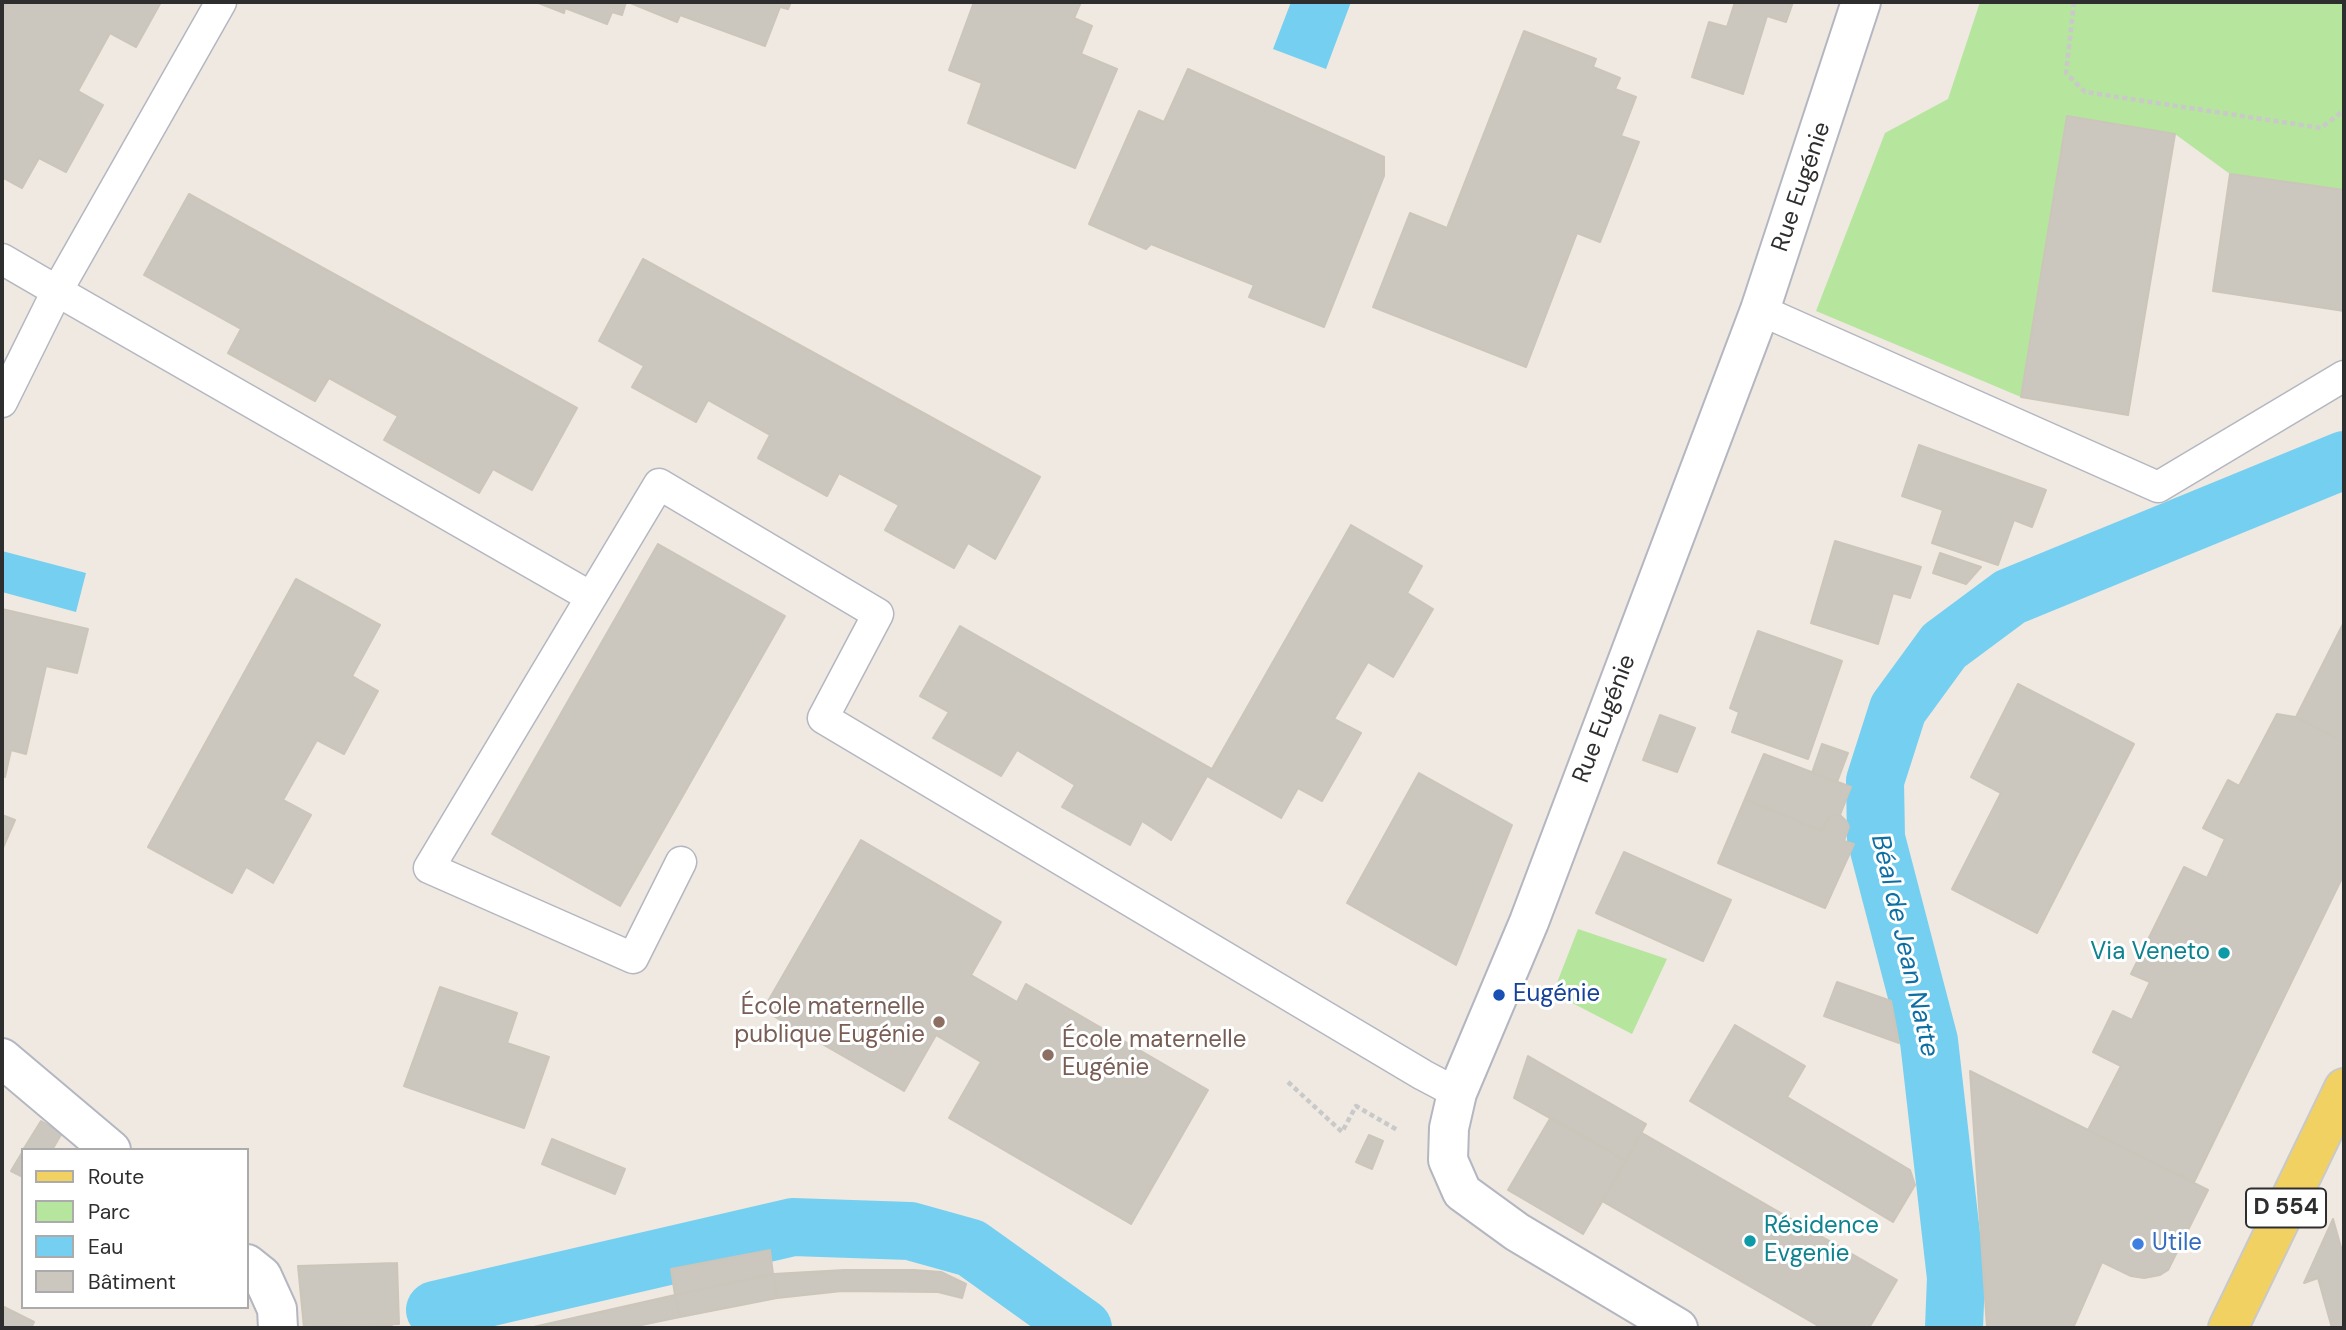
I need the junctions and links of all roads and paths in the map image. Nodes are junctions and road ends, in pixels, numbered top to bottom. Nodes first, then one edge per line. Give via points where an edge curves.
1 (221, 2) edge
2 (1861, 2) edge
3 (2074, 2) edge
4 (2344, 110) edge
5 (2, 259) edge
6 (57, 291) junction
7 (1760, 310) junction
8 (2344, 376) edge
9 (2, 402) edge
10 (591, 597) junction
11 (681, 862) dead end
12 (2, 1058) edge
13 (1288, 1082) dead end
14 (2344, 1088) edge
15 (1457, 1093) junction
16 (1399, 1131) dead end
17 (109, 1148) edge
18 (248, 1265) edge
19 (278, 1328) edge
20 (1678, 1328) edge
21 (2228, 1328) edge

1 - 6 lane
2 - 7 street, Rue Eugénie
3 - 4 path via 2066,73 2085,92 2321,128
5 - 6 lane
6 - 9 lane
6 - 10 lane
7 - 8 lane via 2158,487
7 - 15 street, Rue Eugénie via 1529,922
10 - 11 lane via 429,868 633,958
10 - 15 lane via 659,484 878,614 823,718
12 - 17 street
13 - 16 path via 1342,1132 1356,1106
14 - 21 main road, D 554
15 - 20 street, Rue Eugénie via 1448,1160 1462,1192 1517,1232
18 - 19 street via 262,1276 277,1309

